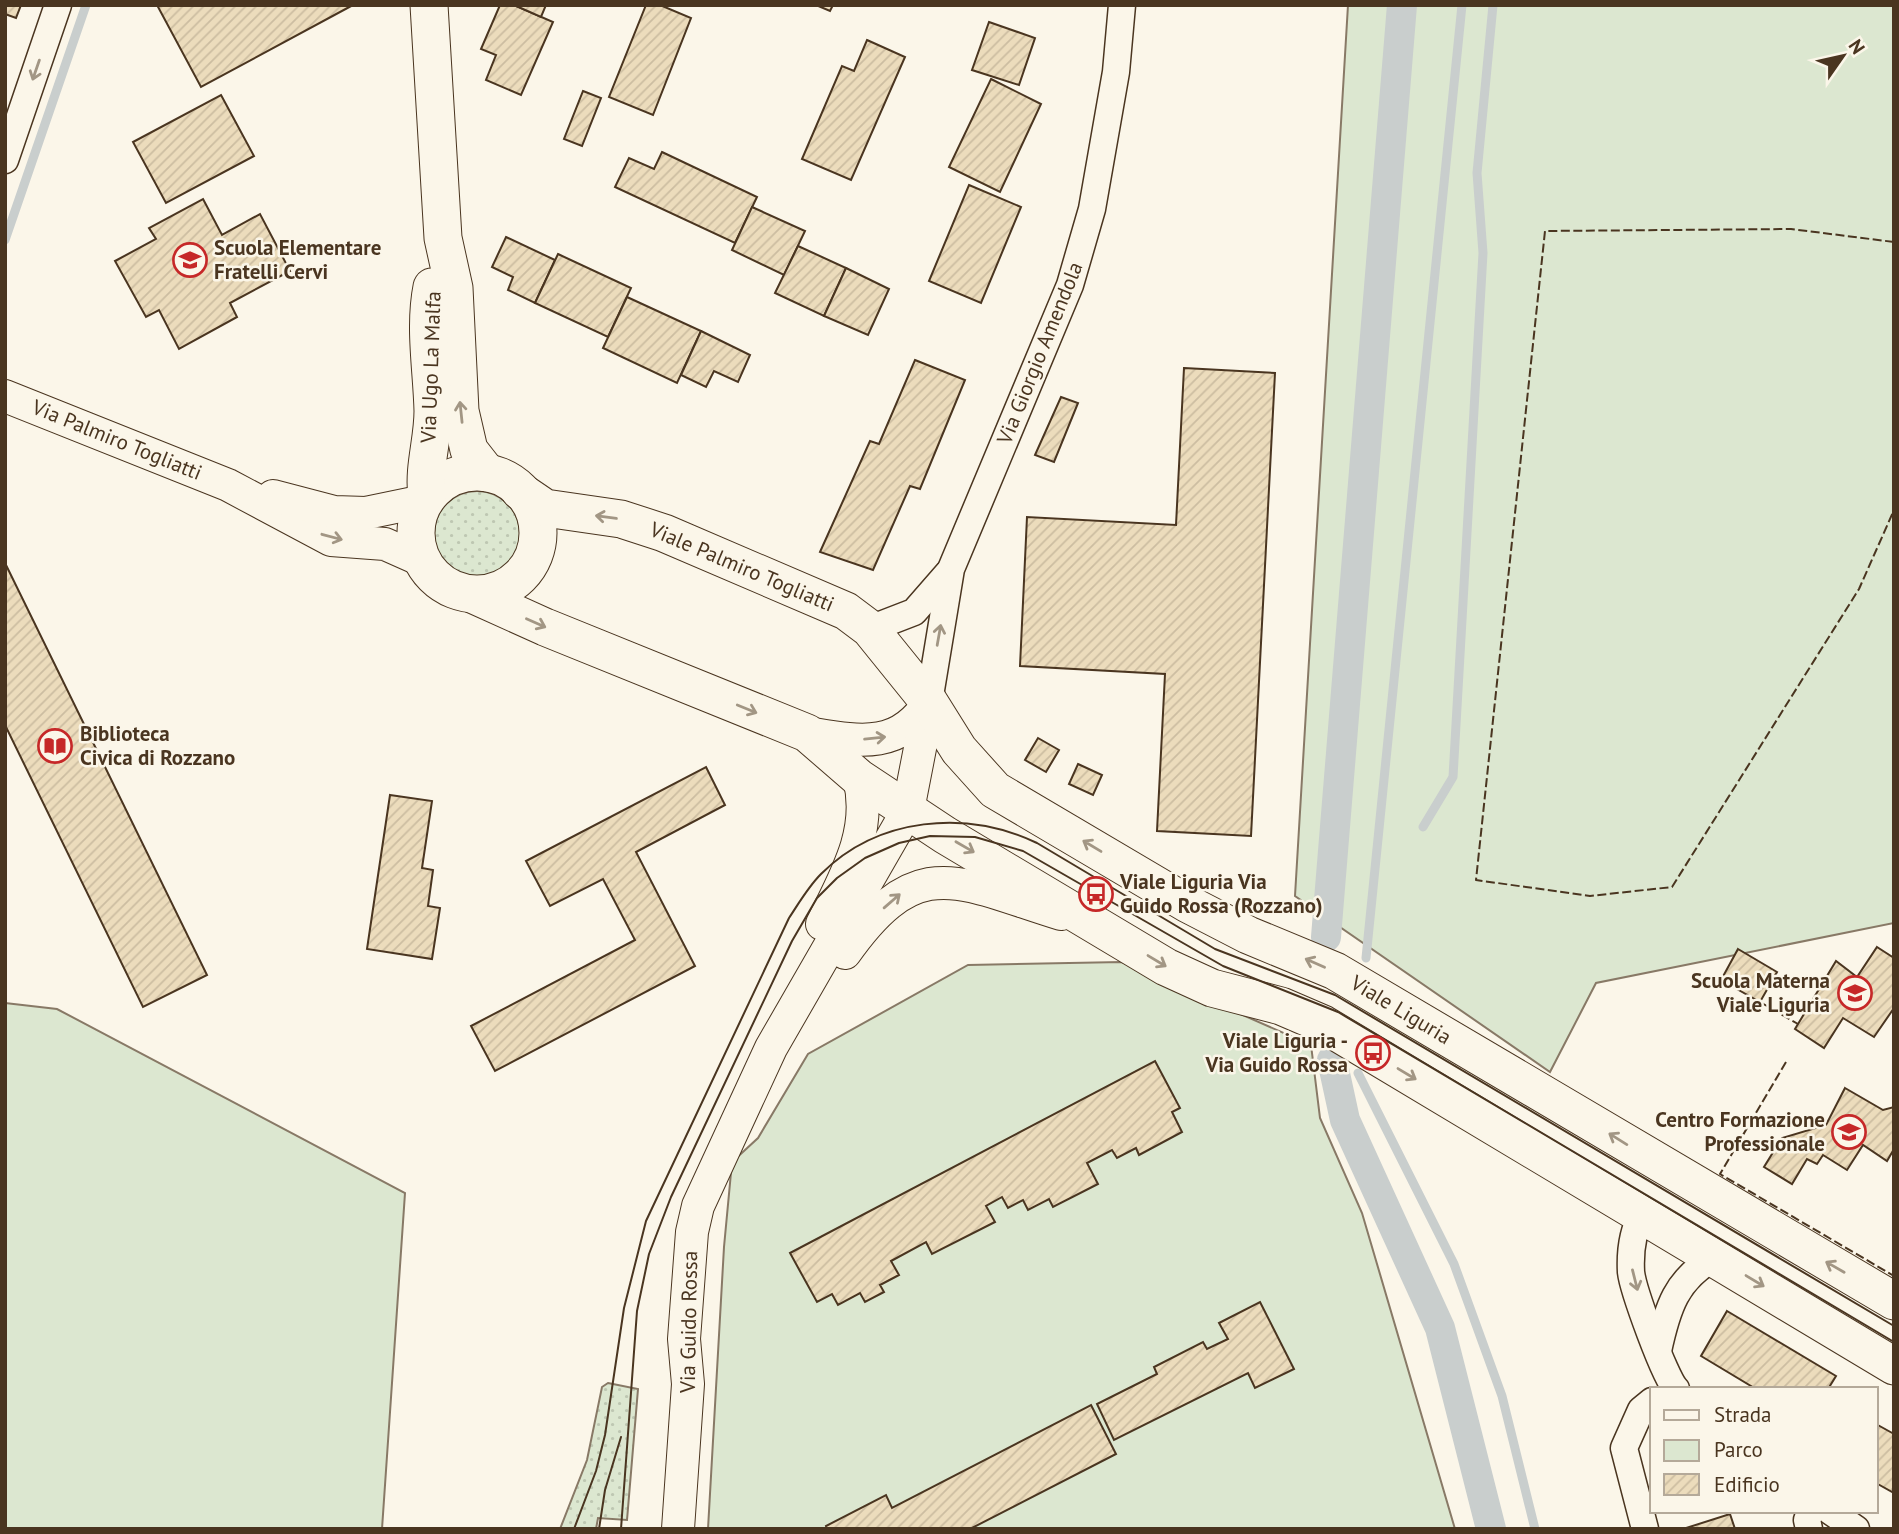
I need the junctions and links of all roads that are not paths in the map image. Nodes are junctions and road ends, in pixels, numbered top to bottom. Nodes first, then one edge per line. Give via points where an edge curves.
1 (58, 5) edge
2 (429, 5) edge
3 (1122, 5) edge
4 (5, 160) edge
5 (443, 238) junction
6 (5, 396) edge
7 (487, 473) junction
8 (228, 485) junction
9 (520, 491) junction
10 (426, 499) junction
11 (421, 560) junction
12 (951, 569) junction
13 (474, 595) junction
14 (870, 629) junction
15 (929, 702) junction
16 (807, 733) junction
17 (859, 778) junction
18 (908, 810) junction
19 (1098, 925) junction
20 (771, 1048) junction
21 (1642, 1215) junction
22 (1716, 1257) junction
23 (1894, 1301) edge
24 (1658, 1351) junction
25 (1894, 1366) edge
26 (1666, 1387) edge
27 (1650, 1403) edge
28 (1833, 1513) edge
29 (678, 1529) edge
30 (1645, 1529) edge
31 (1856, 1529) edge

1 -> 4 street
2 - 5 main road, Via Ugo La Malfa
3 - 12 street, Via Giorgio Amendola via 1104,149 1070,285
7 -> 5 main road, Via Ugo La Malfa via 469,450 462,425 454,288
5 - 10 main road, Via Ugo La Malfa via 430,297 433,411 424,474
6 - 8 street, Via Palmiro Togliatti
7 - 9 main road, Viale Palmiro Togliatti
7 - 10 main road via 451,477
8 - 10 street, Via Palmiro Togliatti via 334,512 366,513
8 -> 11 street, Via Palmiro Togliatti via 331,540 385,544
9 - 13 main road via 538,528 528,568 495,592
14 -> 9 main road, Viale Palmiro Togliatti via 828,602 691,543 621,519 545,508
10 - 11 main road via 416,521
11 - 13 main road via 443,584
12 - 14 street, Via Giorgio Amendola via 914,612
15 -> 12 street, Via Giorgio Amendola
13 -> 16 main road
14 - 15 main road, Viale Palmiro Togliatti
16 -> 15 street via 847,740 898,734
15 - 18 street
23 -> 15 main road, Viale Liguria via 1335,971 1188,904 995,790 959,750
16 - 17 main road
17 - 18 main road
17 - 20 street, Via Guido Rossa via 864,795 863,831 788,995
18 -> 19 main road
18 - 20 street, Via Guido Rossa
20 -> 19 street, Via Guido Rossa via 809,1004 862,928 911,887 936,881 968,886
19 -> 21 main road via 1198,982 1281,1006 1323,1024
20 - 29 street, Via Guido Rossa via 698,1206 692,1232
21 - 22 main road
21 -> 24 street via 1633,1229 1631,1274
22 - 24 street via 1694,1269 1678,1292
22 -> 25 main road
24 - 26 street
27 - 30 street via 1641,1410 1624,1448
28 - 31 street

